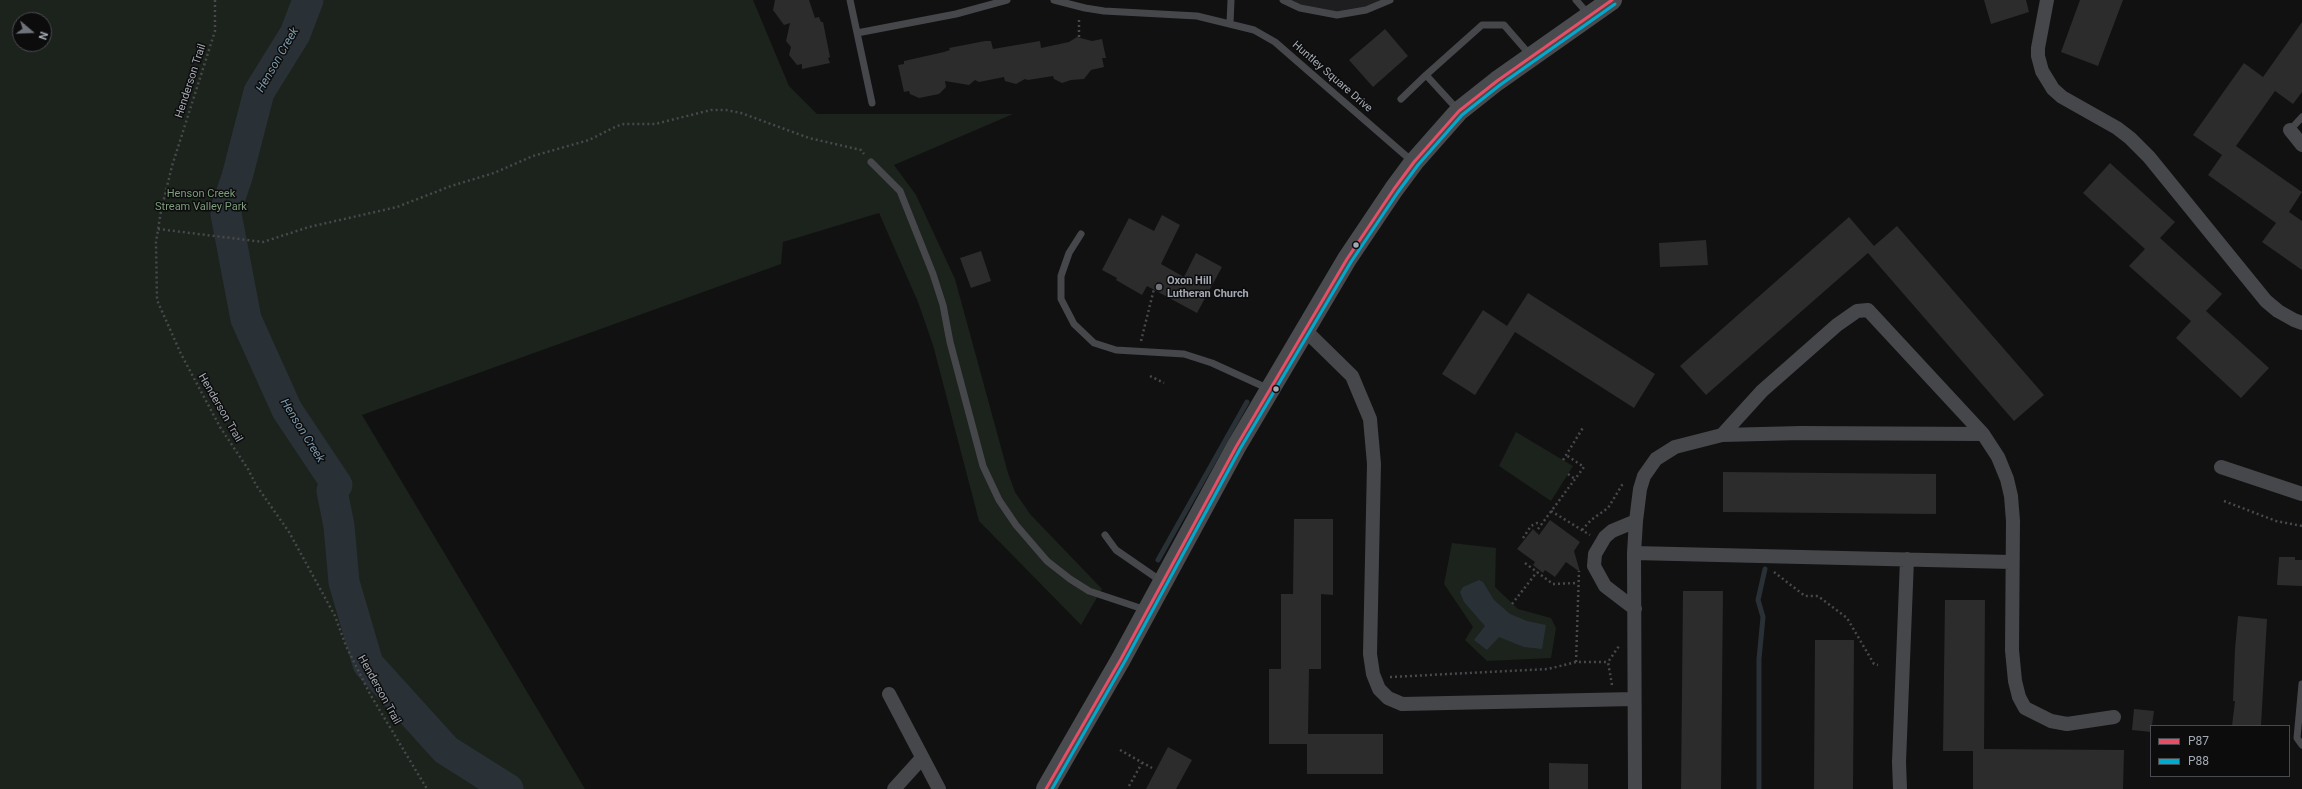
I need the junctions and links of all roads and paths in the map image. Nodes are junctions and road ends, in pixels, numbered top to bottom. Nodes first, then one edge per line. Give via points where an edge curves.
1 (215, 0) edge
2 (850, 0) edge
3 (1007, 0) edge
4 (1054, 0) edge
5 (1231, 0) edge
6 (1283, 0) edge
7 (1390, 0) edge
8 (1576, 0) edge
9 (1612, 0) edge
10 (2047, 0) edge
11 (1589, 15) junction
12 (1079, 16) dead end
13 (1230, 22) junction
14 (857, 34) junction
15 (1079, 37) dead end
16 (1531, 57) junction
17 (1426, 75) junction
18 (1402, 99) dead end
19 (872, 103) dead end
20 (1459, 111) junction
21 (2302, 117) edge
22 (2290, 130) joint
23 (2302, 145) edge
24 (871, 162) joint
25 (1414, 162) junction
26 (158, 229) junction
27 (1081, 234) dead end
28 (1154, 289) dead end
29 (2302, 323) edge
30 (1305, 330) junction
31 (1138, 351) junction
32 (1150, 376) dead end
33 (1164, 383) dead end
34 (1270, 390) junction
35 (1584, 426) dead end
36 (1983, 434) junction
37 (1722, 435) junction
38 (1566, 455) junction
39 (1563, 460) dead end
40 (2221, 467) dead end
41 (1568, 474) dead end
42 (1644, 476) junction
43 (1575, 479) junction
44 (2302, 494) edge
45 (2224, 501) dead end
46 (1551, 511) junction
47 (1636, 521) junction
48 (1541, 524) junction
49 (2302, 526) edge
50 (1538, 529) dead end
51 (1105, 534) dead end
52 (1524, 538) dead end
53 (1634, 553) junction
54 (1907, 559) junction
55 (2011, 562) junction
56 (1525, 563) dead end
57 (1580, 568) dead end
58 (1775, 568) dead end
59 (1537, 572) junction
60 (1162, 582) junction
61 (1577, 583) junction
62 (1512, 604) dead end
63 (1635, 609) junction
64 (1147, 610) junction
65 (1576, 662) junction
66 (1878, 665) dead end
67 (1375, 678) junction
68 (2302, 684) edge
69 (889, 694) dead end
70 (1627, 699) junction
71 (2114, 717) dead end
72 (2302, 745) edge
73 (1120, 750) dead end
74 (922, 758) junction
75 (1142, 763) junction
76 (1152, 768) dead end
77 (1129, 786) dead end
78 (427, 789) edge
79 (894, 789) edge
80 (939, 789) edge
81 (1046, 789) edge
82 (1634, 789) edge
83 (1900, 789) edge

1 - 26 path, Henderson Trail via 216,31 172,166
2 - 14 lane
3 - 14 lane via 956,14
4 - 13 lane, Huntley Square Drive via 1085,8 1197,16
5 - 13 lane
6 - 7 lane via 1300,8 1337,15 1366,10
8 - 11 lane
9 - 11 main road
10 - 29 street via 2038,56 2042,71 2053,89 2130,138 2149,157 2266,301 2278,311
11 - 16 main road
12 - 15 path
13 - 25 lane, Huntley Square Drive via 1254,30 1275,42
14 - 19 lane
16 - 17 lane via 1504,25 1482,25
16 - 20 main road
17 - 18 lane
17 - 20 lane
20 - 25 main road
21 - 22 lane
22 - 23 street
24 - 26 path via 861,150 809,138 741,113 711,110 655,124 624,124 589,140 532,156 494,173 397,207 309,227 263,242
24 - 64 lane via 900,191 927,260 943,305 950,342 983,466 999,500 1016,525 1042,555 1070,579 1089,591
25 - 30 main road via 1347,259
26 - 78 path, Henderson Trail via 157,300 181,354 220,427 289,532 336,616 346,646 370,694
27 - 31 lane via 1069,253 1061,276 1061,299 1074,324 1094,343 1116,350
28 - 31 path
30 - 34 main road
30 - 67 street via 1352,376 1370,419 1374,464 1370,654
31 - 34 lane via 1184,354 1212,363
32 - 33 path
34 - 60 main road
35 - 38 path
36 - 37 street
36 - 37 street via 1868,310 1857,311 1837,325 1762,391
36 - 55 street via 1998,457 2011,496
37 - 42 street via 1692,441 1670,450 1656,459
38 - 39 path
38 - 43 path via 1584,467
40 - 44 street
41 - 43 path
42 - 46 path via 1622,485 1608,508 1582,530
42 - 47 street
43 - 46 path
45 - 49 path via 2276,521
46 - 48 path
47 - 53 street
47 - 63 street via 1612,531 1605,537 1595,554 1594,566 1605,586
48 - 50 path
48 - 52 path via 1531,526
51 - 60 lane via 1116,550
53 - 54 street
53 - 63 street
54 - 55 street
54 - 83 street
55 - 71 street via 2013,658 2019,697 2025,708 2051,721 2067,724
56 - 59 path
57 - 61 path
58 - 66 path via 1774,573 1793,588 1805,596 1818,596 1847,618 1874,664
59 - 61 path via 1553,584
59 - 62 path
60 - 64 main road
61 - 65 path
63 - 70 street
64 - 81 main road
65 - 67 path via 1548,669
65 - 70 path via 1608,662 1612,684
67 - 70 street via 1379,689 1388,698 1402,704
68 - 72 lane via 2298,738
69 - 74 street
70 - 82 street
73 - 75 path
74 - 79 street
74 - 80 street
75 - 76 path
75 - 77 path

